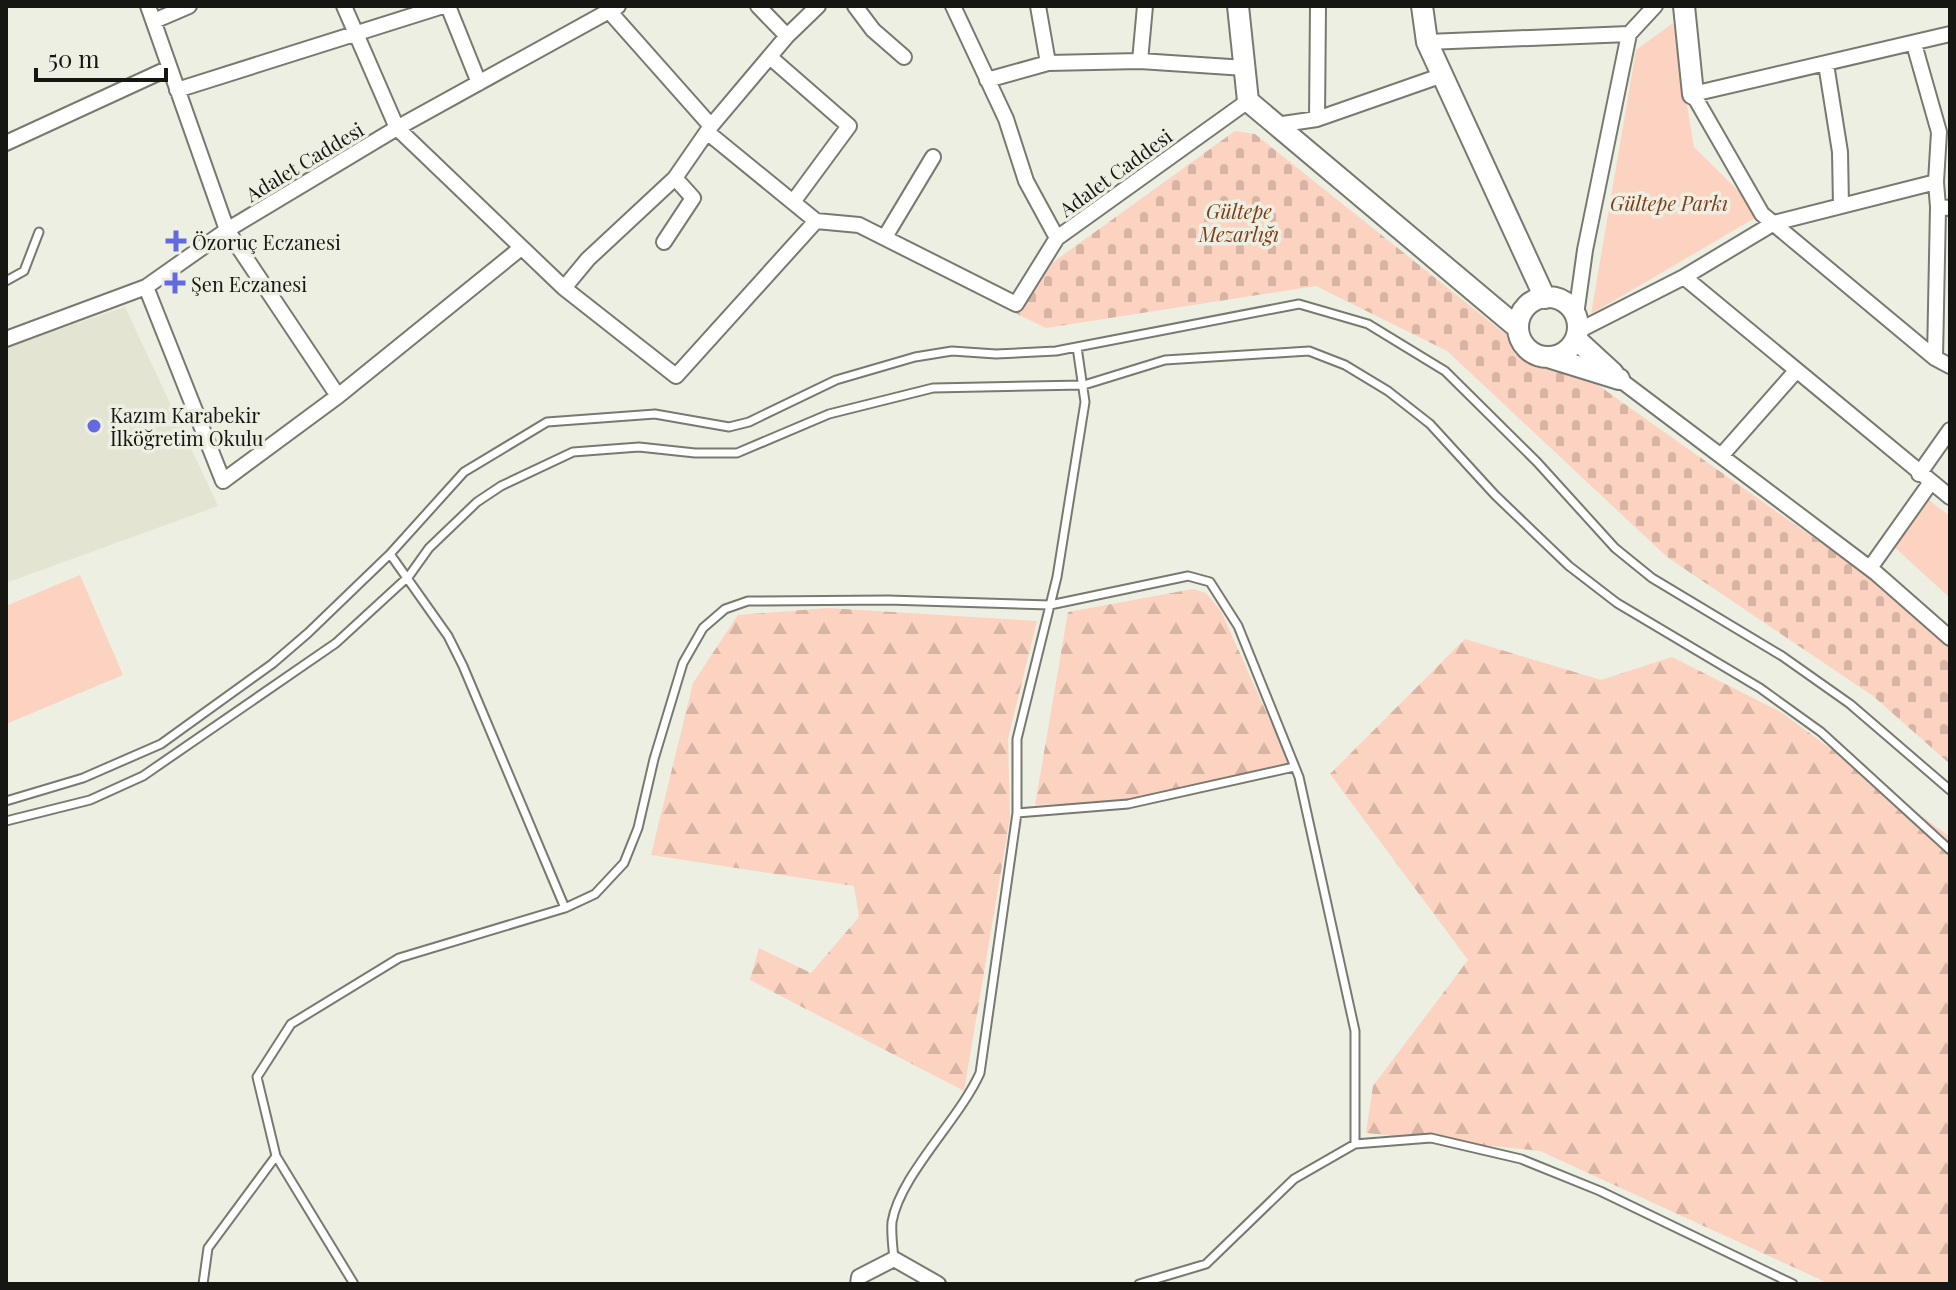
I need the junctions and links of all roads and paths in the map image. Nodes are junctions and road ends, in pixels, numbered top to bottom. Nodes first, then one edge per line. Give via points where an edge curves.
1 (148, 6) edge
2 (189, 6) edge
3 (344, 6) edge
4 (445, 6) edge
5 (758, 6) edge
6 (818, 6) edge
7 (855, 6) edge
8 (953, 6) edge
9 (1038, 6) edge
10 (1145, 6) edge
11 (1238, 6) edge
12 (1318, 6) edge
13 (1422, 6) edge
14 (1655, 6) edge
15 (1684, 6) edge
16 (614, 8) edge
17 (154, 21) junction
18 (354, 31) junction
19 (1629, 34) junction
20 (1950, 34) edge
21 (787, 36) junction
22 (1427, 42) junction
23 (1914, 44) junction
24 (904, 57) dead end
25 (771, 58) junction
26 (1140, 61) junction
27 (1048, 63) junction
28 (1826, 64) junction
29 (169, 68) junction
30 (1245, 68) junction
31 (1443, 75) junction
32 (987, 80) junction
33 (479, 83) junction
34 (177, 90) junction
35 (1693, 94) junction
36 (1248, 101) junction
37 (1317, 119) junction
38 (1276, 125) junction
39 (397, 128) junction
40 (709, 129) junction
41 (1945, 131) edge
42 (6, 143) edge
43 (933, 157) dead end
44 (675, 178) junction
45 (1936, 182) junction
46 (793, 202) junction
47 (1841, 206) junction
48 (1944, 207) edge
49 (816, 221) junction
50 (1774, 223) junction
51 (227, 230) junction
52 (39, 232) dead end
53 (885, 237) junction
54 (1057, 238) junction
55 (664, 242) dead end
56 (521, 248) junction
57 (1684, 277) junction
58 (6, 281) edge
59 (146, 287) junction
60 (564, 288) junction
61 (1545, 298) junction
62 (1518, 328) junction
63 (1577, 328) junction
64 (6, 339) edge
65 (1077, 347) junction
66 (1548, 357) junction
67 (1935, 358) junction
68 (1950, 366) edge
69 (1796, 371) junction
70 (1619, 379) junction
71 (1084, 385) junction
72 (338, 396) junction
73 (1950, 430) edge
74 (1721, 456) junction
75 (1925, 478) junction
76 (1950, 497) edge
77 (390, 554) junction
78 (1870, 568) junction
79 (409, 576) junction
80 (1050, 605) junction
81 (1950, 638) edge
82 (1294, 767) junction
83 (1950, 790) edge
84 (6, 801) edge
85 (1017, 813) junction
86 (6, 821) edge
87 (1950, 850) edge
88 (565, 908) junction
89 (1355, 1144) junction
90 (276, 1156) junction
91 (894, 1259) junction
92 (203, 1284) edge
93 (354, 1284) edge
94 (858, 1284) edge
95 (938, 1284) edge
96 (1139, 1284) edge
97 (1793, 1284) edge

1 - 17 street
2 - 17 street
3 - 18 street
4 - 18 street
4 - 33 street
5 - 21 street
6 - 21 street
7 - 24 street
8 - 32 street, Adalet Caddesi
9 - 27 street
10 - 26 street
11 - 30 street
12 - 37 street
13 - 22 street
14 - 19 street
15 - 35 street
16 - 33 street, Adalet Caddesi
16 - 40 street
17 - 29 street
18 - 34 street
18 - 39 street
19 - 22 street
19 - 63 street via 1585,250
20 - 23 street
21 - 25 street
22 - 31 street
23 - 28 street
23 - 41 street
25 - 40 street
25 - 46 street via 849,126
26 - 27 street
26 - 30 street
27 - 32 street
28 - 35 street
28 - 47 street via 1839,140
29 - 34 street
29 - 42 street
30 - 36 street
31 - 37 street
31 - 61 street
32 - 54 street, Adalet Caddesi via 1026,181
33 - 39 street, Adalet Caddesi
34 - 51 street
35 - 50 street via 1762,214
36 - 38 street
36 - 54 street, Adalet Caddesi
37 - 38 street
38 - 62 street
39 - 51 street, Adalet Caddesi
39 - 56 street
40 - 44 street
40 - 46 street
41 - 45 street
43 - 53 street
44 - 55 street via 693,198
44 - 60 street
45 - 47 street
45 - 48 street
46 - 49 street
47 - 50 street
48 - 67 street
49 - 53 street via 859,225
49 - 60 street via 676,376
50 - 57 street
50 - 67 street
51 - 59 street, Adalet Caddesi
51 - 72 street
52 - 58 lane via 24,271
53 - 54 street via 1016,304
56 - 60 street
56 - 72 street
57 - 63 street
57 - 69 street
59 - 64 street, Adalet Caddesi
59 - 72 street via 223,481
61 - 62 street via 1523,309
61 - 63 street via 1565,302
62 - 66 street via 1530,352
63 - 66 street via 1565,353
63 - 70 street
65 - 71 lane
65 - 77 lane via 915,357 836,380 729,427 655,414 547,422 464,472
65 - 83 lane via 1299,304 1368,324 1445,371 1615,548 1652,578 1850,704
66 - 70 street
67 - 68 street
69 - 74 street
69 - 75 street
70 - 74 street
71 - 79 lane via 933,388 829,414 737,453 639,447 573,452 477,502 429,548
71 - 80 lane
71 - 87 lane via 1165,360 1309,351 1345,365 1430,424 1569,566 1617,603 1760,688 1821,732
73 - 75 street
74 - 78 street
75 - 76 street
75 - 78 street
77 - 79 lane
77 - 84 lane via 286,653 161,744 83,778
78 - 81 street
79 - 86 lane via 336,643 143,776 90,800
79 - 88 lane via 463,666
80 - 82 lane via 1188,576 1210,582 1238,626
80 - 85 lane via 1017,739
80 - 88 lane via 748,601 725,609 703,628 683,663 624,863 595,894
82 - 85 lane via 1128,804
82 - 89 lane via 1355,1031
85 - 91 lane via 980,1073 970,1097 912,1177 892,1221
88 - 90 lane via 399,958 291,1024 257,1077
89 - 96 lane via 1294,1179 1206,1264
89 - 97 lane via 1431,1138 1521,1159
90 - 92 lane via 208,1248
90 - 93 lane
91 - 94 street via 859,1277
91 - 95 street

